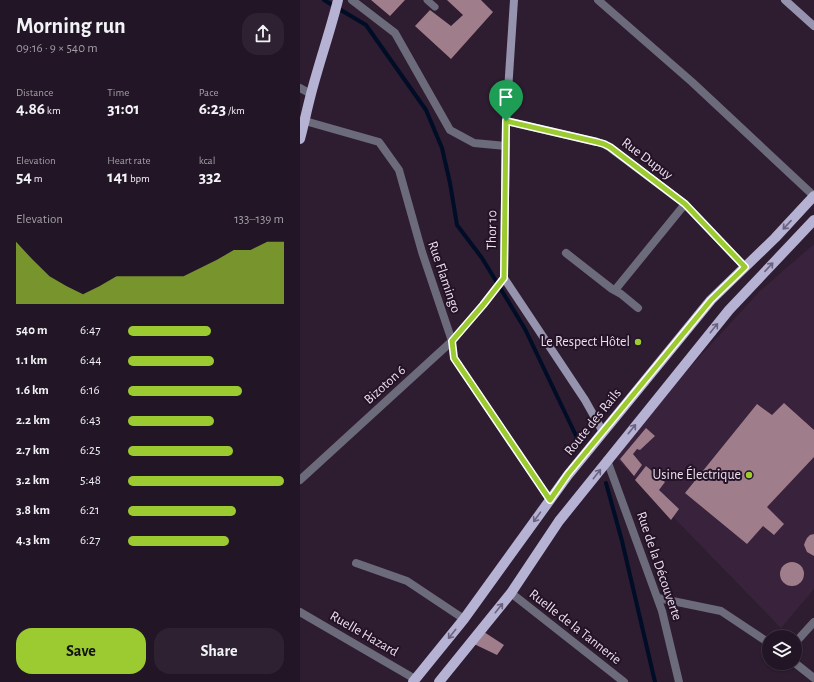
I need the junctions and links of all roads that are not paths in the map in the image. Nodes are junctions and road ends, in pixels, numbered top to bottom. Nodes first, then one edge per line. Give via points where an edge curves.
1 (338, 0) edge
2 (352, 0) edge
3 (427, 0) edge
4 (514, 0) edge
5 (598, 0) edge
6 (785, 0) edge
7 (435, 7) dead end
8 (814, 26) edge
9 (300, 88) edge
10 (311, 94) junction
11 (305, 121) junction
12 (506, 121) junction
13 (300, 139) edge
14 (506, 146) junction
15 (814, 196) edge
16 (685, 204) junction
17 (814, 220) edge
18 (566, 253) dead end
19 (745, 267) junction
20 (504, 278) junction
21 (615, 290) junction
22 (638, 308) dead end
23 (452, 341) junction
24 (603, 432) junction
25 (607, 460) junction
26 (300, 480) edge
27 (550, 500) junction
28 (356, 563) dead end
29 (511, 593) junction
30 (658, 598) junction
31 (300, 612) edge
32 (464, 619) junction
33 (814, 622) edge
34 (802, 635) edge
35 (762, 639) edge
36 (802, 669) edge
37 (814, 678) edge
38 (414, 681) edge
39 (439, 682) edge
40 (624, 682) edge
41 (679, 682) edge

1 - 10 main road
2 - 14 street via 395,33 450,130 474,143
3 - 7 lane
4 - 12 street, Thor 10
5 - 15 street via 692,82
6 - 8 street
9 - 10 street
10 - 11 main road
11 - 13 main road
11 - 23 street, Rue Flamingo via 378,142 399,170 422,252
12 - 14 street, Thor 10
12 - 16 street, Rue Dupuy via 604,144
14 - 20 street, Thor 10
15 -> 19 main road, Route des Rails
16 - 19 street, Rue Dupuy
16 - 21 street
25 -> 17 main road via 728,310
18 - 21 street
19 - 24 main road, Route des Rails via 711,300
20 - 23 street, Bizoton 6
20 - 24 street via 585,400
21 - 22 street
23 - 26 street, Bizoton 6
23 - 27 lane, Rue Flamingo via 454,358
24 - 27 main road, Route des Rails
29 -> 25 main road via 558,521
25 - 30 street, Rue de la Découverte
27 -> 32 main road, Route des Rails
28 - 32 street via 407,581
39 -> 29 main road
29 - 40 street, Ruelle de la Tannerie
30 - 35 street via 721,611
30 - 41 street, Rue de la Découverte
31 - 38 street, Ruelle Hazard
32 -> 38 main road, Route des Rails
33 - 34 street
36 - 37 street

